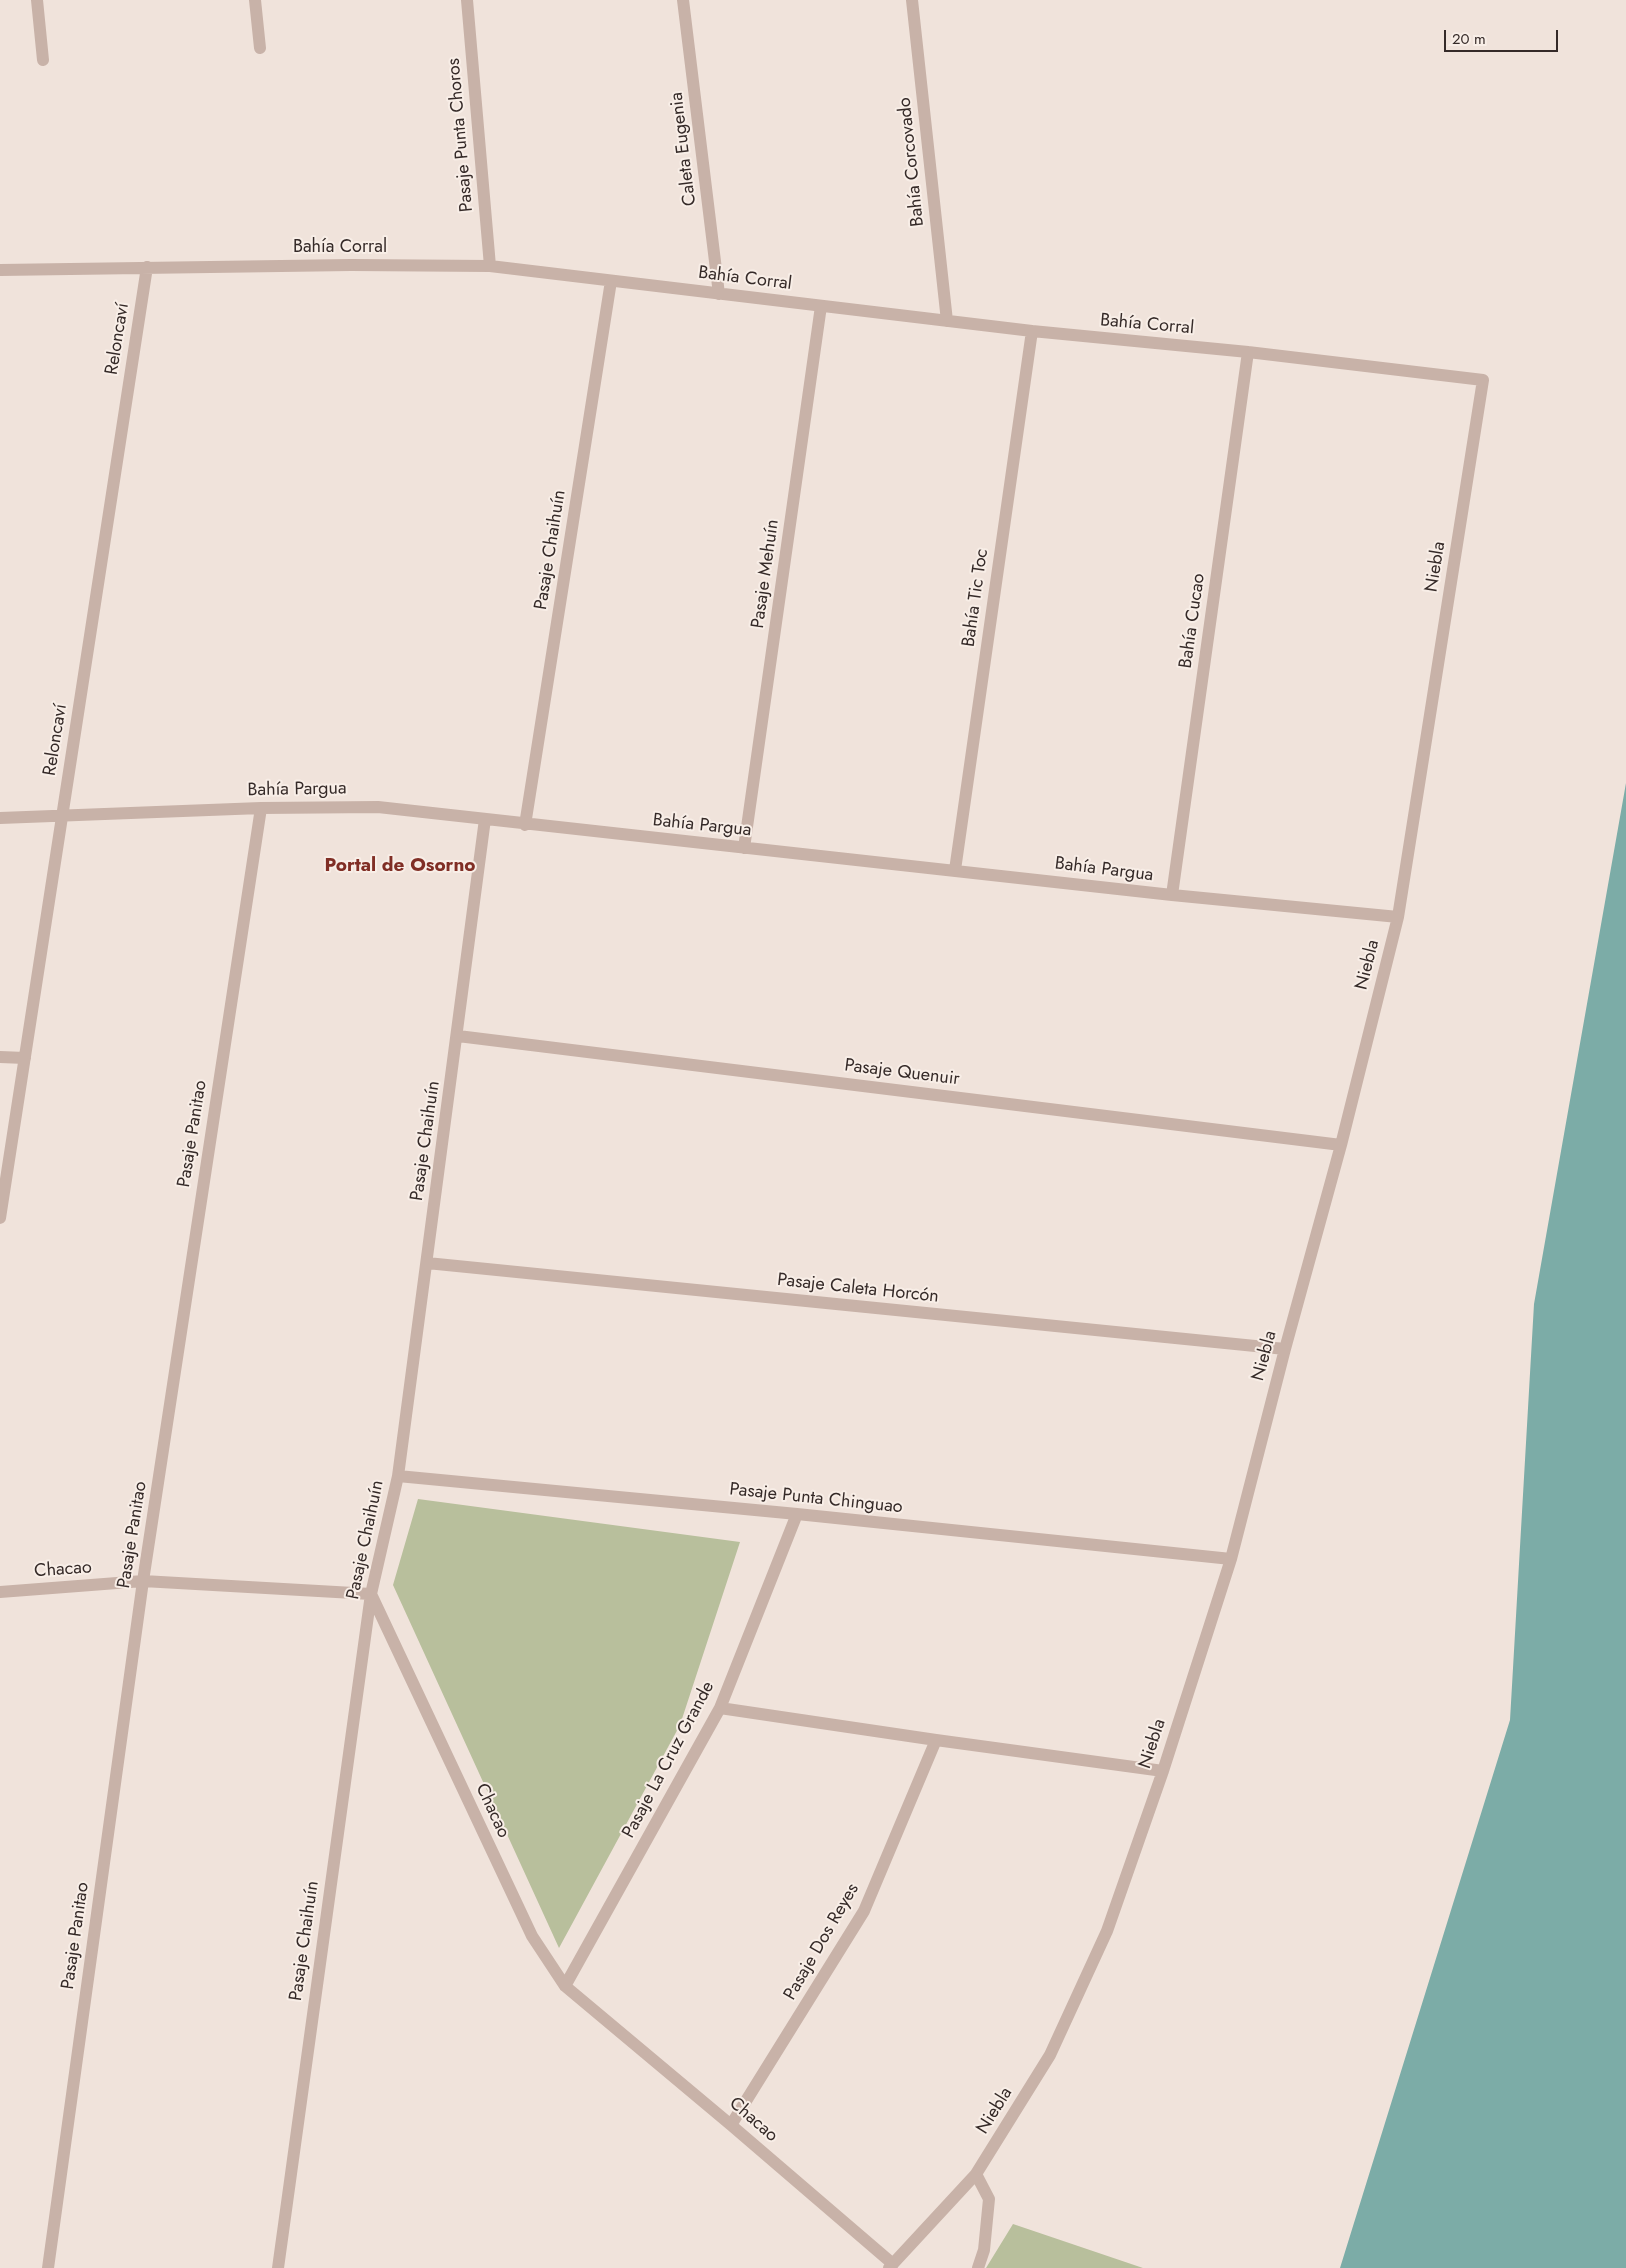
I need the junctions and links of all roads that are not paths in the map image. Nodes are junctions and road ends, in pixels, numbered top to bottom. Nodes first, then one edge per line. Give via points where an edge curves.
1 (37, 0) edge
2 (255, 0) edge
3 (467, 0) edge
4 (683, 0) edge
5 (912, 0) edge
6 (260, 48) dead end
7 (43, 60) dead end
8 (490, 266) junction
9 (147, 267) junction
10 (0, 270) edge
11 (611, 281) junction
12 (720, 294) junction
13 (821, 306) junction
14 (947, 321) junction
15 (1032, 331) junction
16 (1248, 352) junction
17 (1483, 380) joint
18 (261, 808) junction
19 (62, 816) junction
20 (0, 818) edge
21 (485, 819) junction
22 (525, 825) junction
23 (744, 848) junction
24 (955, 870) junction
25 (1172, 895) junction
26 (1398, 917) junction
27 (458, 1036) junction
28 (0, 1057) edge
29 (25, 1058) junction
30 (1341, 1145) junction
31 (0, 1218) edge
32 (427, 1264) junction
33 (1285, 1349) junction
34 (398, 1476) junction
35 (797, 1514) junction
36 (1231, 1559) junction
37 (144, 1581) junction
38 (0, 1592) edge
39 (371, 1594) junction
40 (720, 1708) junction
41 (936, 1740) junction
42 (1163, 1771) junction
43 (565, 1986) junction
44 (732, 2125) junction
45 (976, 2174) junction
46 (891, 2266) edge
47 (48, 2268) edge
48 (278, 2268) edge
49 (978, 2268) edge

1 - 7 street
2 - 6 street
3 - 8 street, Pasaje Punta Choros
4 - 12 street, Caleta Eugenia
5 - 14 street, Bahía Corcovado
8 - 9 street, Bahía Corral
8 - 11 street, Bahía Corral
9 - 10 street, Bahía Corral
9 - 19 street, Reloncaví
11 - 12 street, Bahía Corral
11 - 22 street, Pasaje Chaihuín
12 - 13 street, Bahía Corral
13 - 14 street, Bahía Corral
13 - 23 street, Pasaje Mehuín
14 - 15 street, Bahía Corral
15 - 16 street, Bahía Corral
15 - 24 street, Bahía Tic Toc
16 - 17 street, Bahía Corral
16 - 25 street, Bahía Cucao
17 - 26 street, Niebla
18 - 19 street, Bahía Pargua
18 - 21 street, Bahía Pargua via 378,807
18 - 37 street, Pasaje Panitao
19 - 20 street, Bahía Pargua
19 - 29 street, Reloncaví
21 - 22 street, Bahía Pargua
21 - 27 street, Pasaje Chaihuín
22 - 23 street, Bahía Pargua
23 - 24 street, Bahía Pargua
24 - 25 street, Bahía Pargua
25 - 26 street, Bahía Pargua
26 - 30 street, Niebla
27 - 30 street, Pasaje Quenuir
27 - 32 street, Pasaje Chaihuín
28 - 29 street
29 - 31 street, Reloncaví
30 - 33 street, Niebla
32 - 33 street, Pasaje Caleta Horcón
32 - 34 street, Pasaje Chaihuín
33 - 36 street, Niebla
34 - 35 street, Pasaje Punta Chinguao
34 - 39 street, Pasaje Chaihuín
35 - 36 street, Pasaje Punta Chinguao
35 - 40 street, Pasaje La Cruz Grande
36 - 42 street, Niebla
37 - 38 street, Chacao
37 - 39 street, Chacao
37 - 47 street, Pasaje Panitao
39 - 43 street, Chacao via 532,1936
39 - 48 street, Pasaje Chaihuín
40 - 41 street
40 - 43 street, Pasaje La Cruz Grande
41 - 42 street
41 - 44 street, Pasaje Dos Reyes via 864,1911
42 - 45 street, Niebla via 1107,1931 1050,2055
43 - 44 street, Chacao
44 - 46 street, Chacao
45 - 46 street, Niebla
45 - 49 street via 989,2200 984,2250

